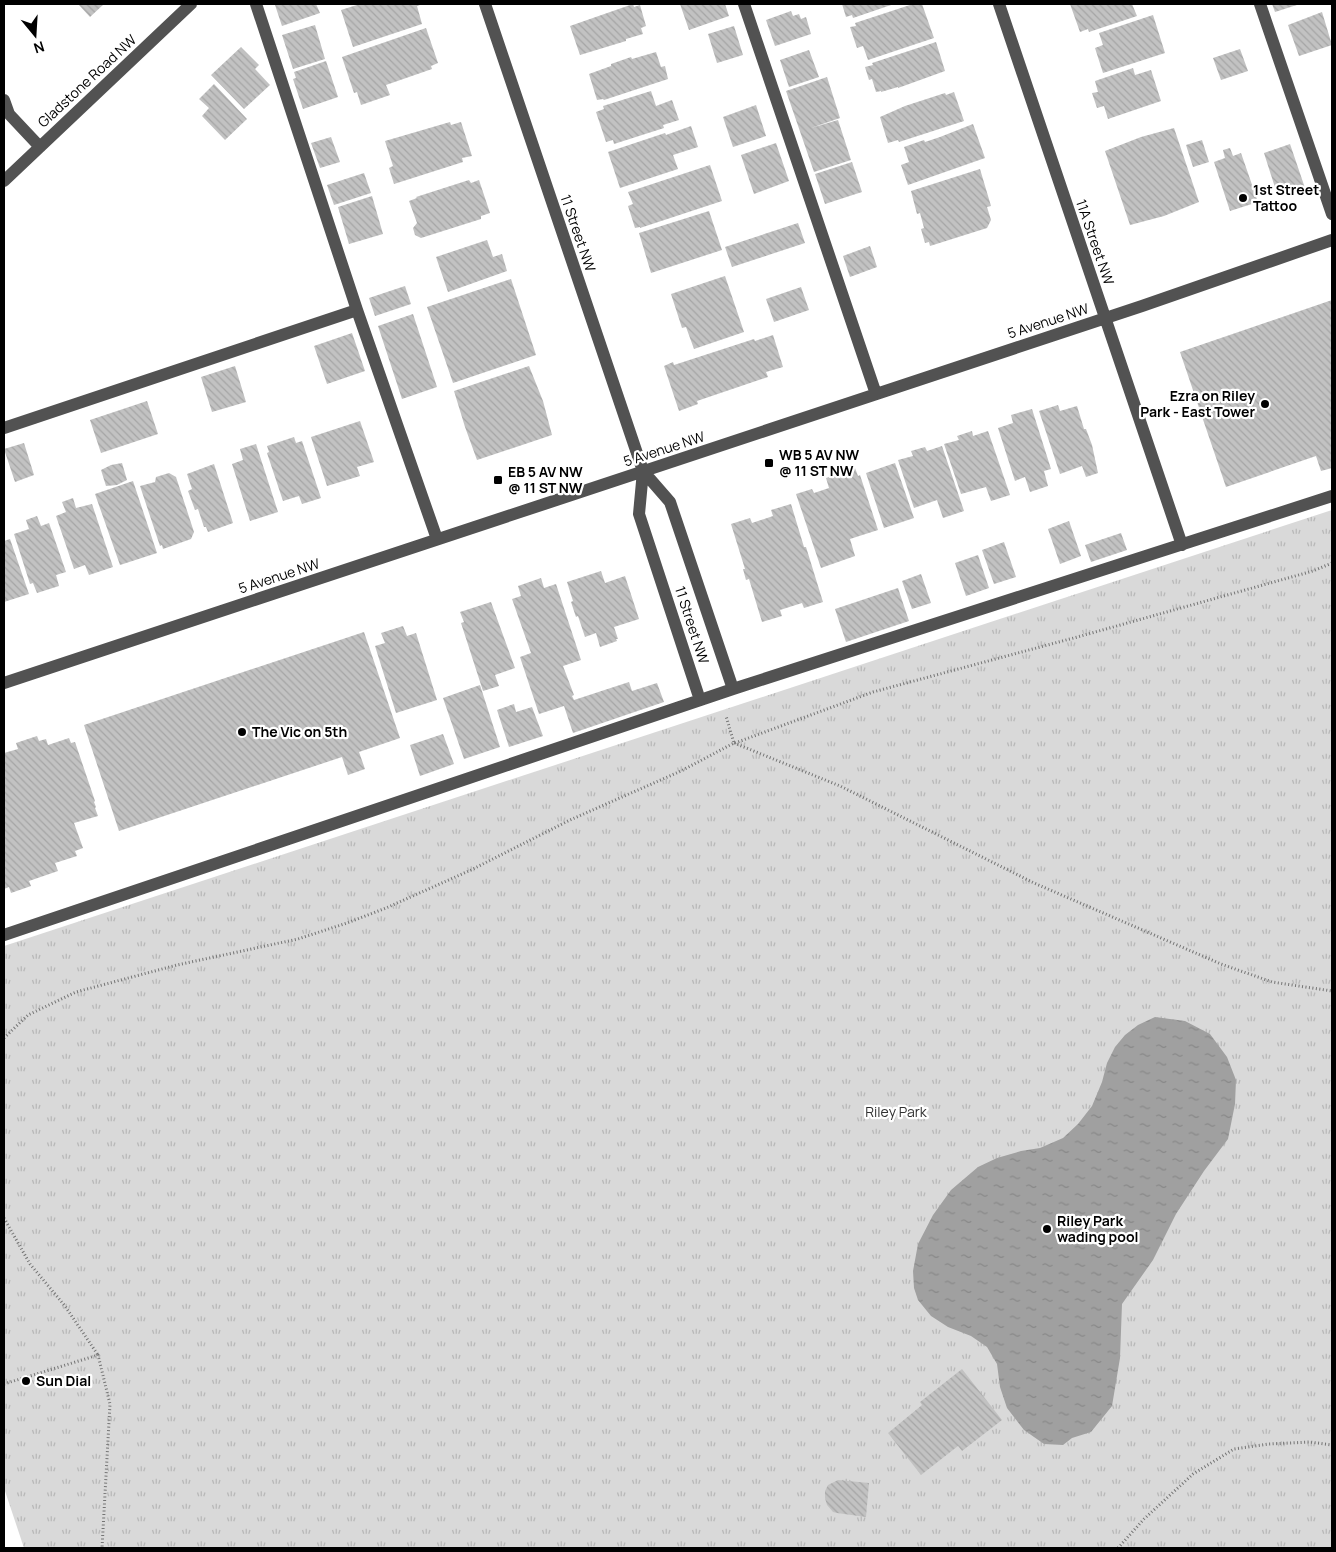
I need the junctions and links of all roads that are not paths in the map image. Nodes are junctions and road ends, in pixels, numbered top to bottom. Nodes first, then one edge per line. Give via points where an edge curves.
1 (191, 4) edge
2 (256, 4) edge
3 (484, 4) edge
4 (744, 4) edge
5 (999, 4) edge
6 (1260, 4) edge
7 (4, 100) edge
8 (40, 146) junction
9 (4, 181) edge
10 (1332, 214) edge
11 (1332, 240) edge
12 (357, 310) junction
13 (1105, 318) junction
14 (876, 394) junction
15 (4, 428) edge
16 (643, 471) junction
17 (1332, 496) edge
18 (437, 539) junction
19 (1182, 545) junction
20 (4, 683) edge
21 (733, 689) junction
22 (700, 700) junction
23 (4, 935) edge

1 - 8 street, Gladstone Road NW
2 - 12 street
3 - 16 street, 11 Street NW
4 - 14 street
5 - 13 street, 11A Street NW
6 - 10 street
7 - 8 street via 9,114
8 - 9 street, Gladstone Road NW
11 - 13 street, 5 Avenue NW
12 - 15 street
12 - 18 street
13 - 14 street, 5 Avenue NW
13 - 19 street, 11A Street NW
14 - 16 street, 5 Avenue NW
16 - 18 street, 5 Avenue NW
16 - 21 street, 11 Street NW via 670,502
16 - 22 street, 11 Street NW via 639,514
17 - 19 street
18 - 20 street, 5 Avenue NW
19 - 21 street
21 - 22 street
22 - 23 street

